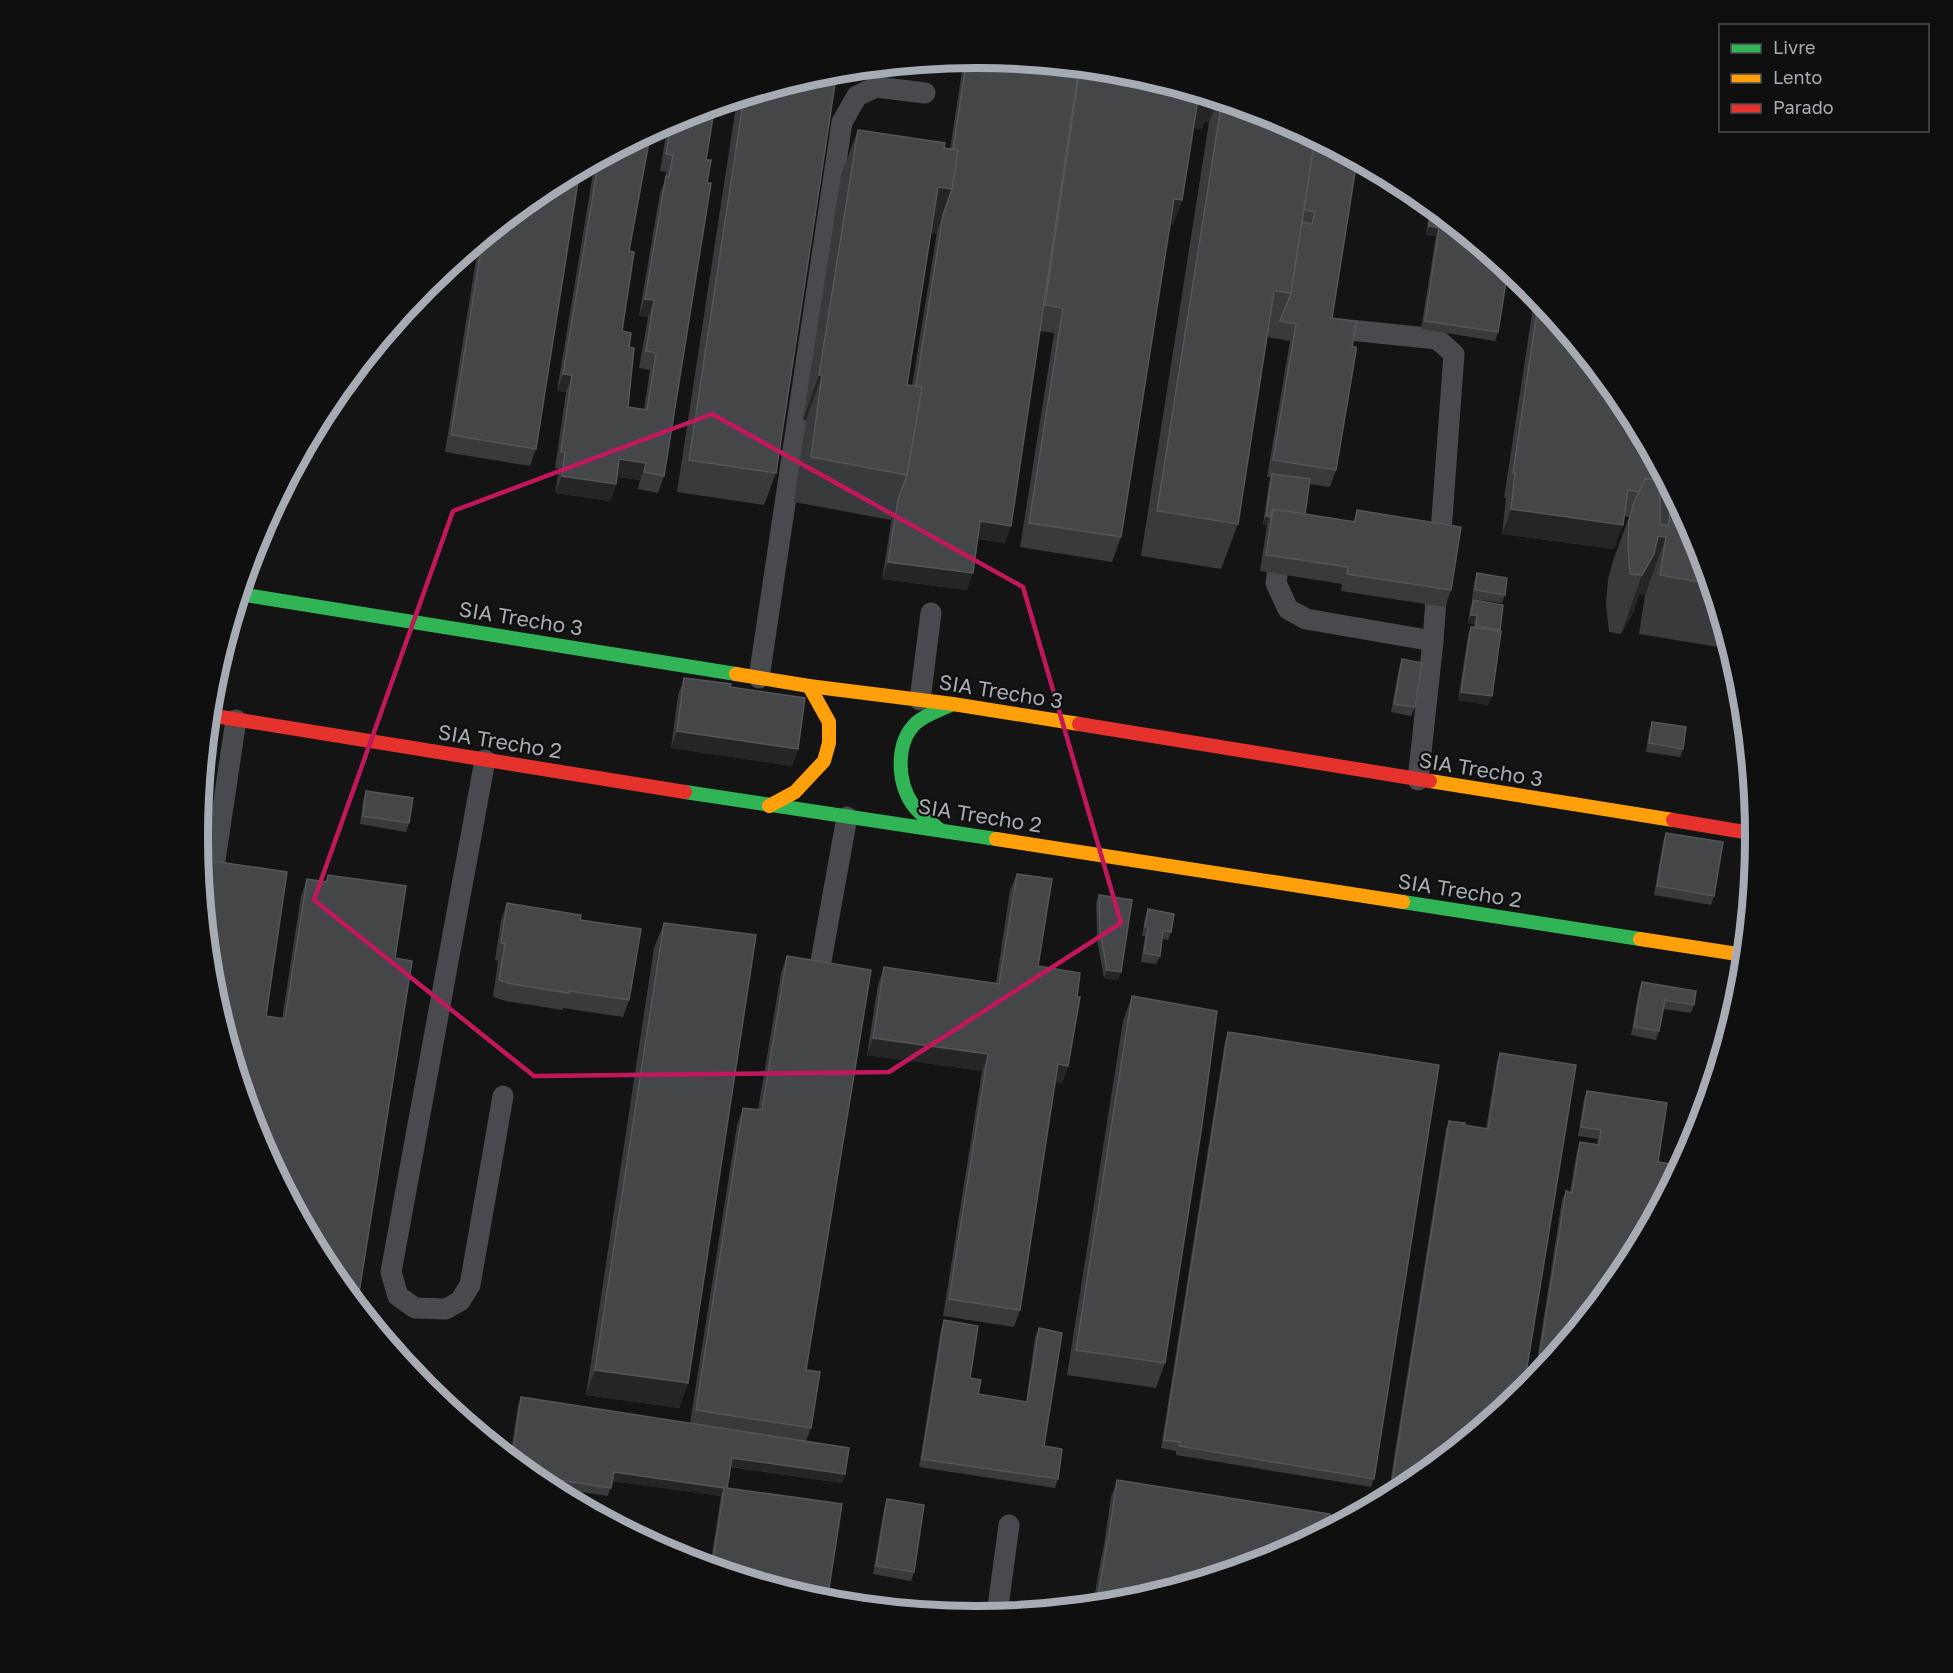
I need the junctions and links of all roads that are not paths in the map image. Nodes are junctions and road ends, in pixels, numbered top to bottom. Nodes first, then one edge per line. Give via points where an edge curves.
1 (925, 93) dead end
2 (1309, 346) edge
3 (1284, 524) edge
4 (246, 595) edge
5 (932, 613) dead end
6 (1433, 641) junction
7 (759, 678) junction
8 (809, 686) junction
9 (920, 700) junction
10 (953, 704) junction
11 (217, 717) edge
12 (236, 720) junction
13 (485, 760) junction
14 (1418, 780) junction
15 (769, 806) junction
16 (848, 817) junction
17 (940, 830) junction
18 (1745, 832) edge
19 (214, 867) edge
20 (1736, 954) edge
21 (819, 972) edge
22 (503, 1096) dead end
23 (1008, 1525) dead end
24 (998, 1605) edge

1 - 7 lane via 876,87 857,96 842,122
2 - 6 lane via 1322,332 1340,329 1437,339 1454,354
3 - 6 lane via 1276,583 1288,609 1306,619
4 - 7 main road, SIA Trecho 3
5 - 9 lane
6 - 14 lane
7 - 8 main road, SIA Trecho 3
8 - 9 main road, SIA Trecho 3
8 - 15 main road via 829,722 824,761 795,792
9 - 10 main road, SIA Trecho 3
10 - 14 main road, SIA Trecho 3
10 - 17 main road via 917,722 905,736 901,753 903,781 913,804
11 - 12 main road, SIA Trecho 2
12 - 13 main road, SIA Trecho 2
12 - 19 lane
13 - 15 main road, SIA Trecho 2
13 - 22 lane via 391,1272 398,1296 415,1308 446,1308 460,1301 470,1285
14 - 18 main road, SIA Trecho 3
15 - 16 main road, SIA Trecho 2
16 - 17 main road, SIA Trecho 2
16 - 21 lane
17 - 20 main road, SIA Trecho 2
23 - 24 lane

